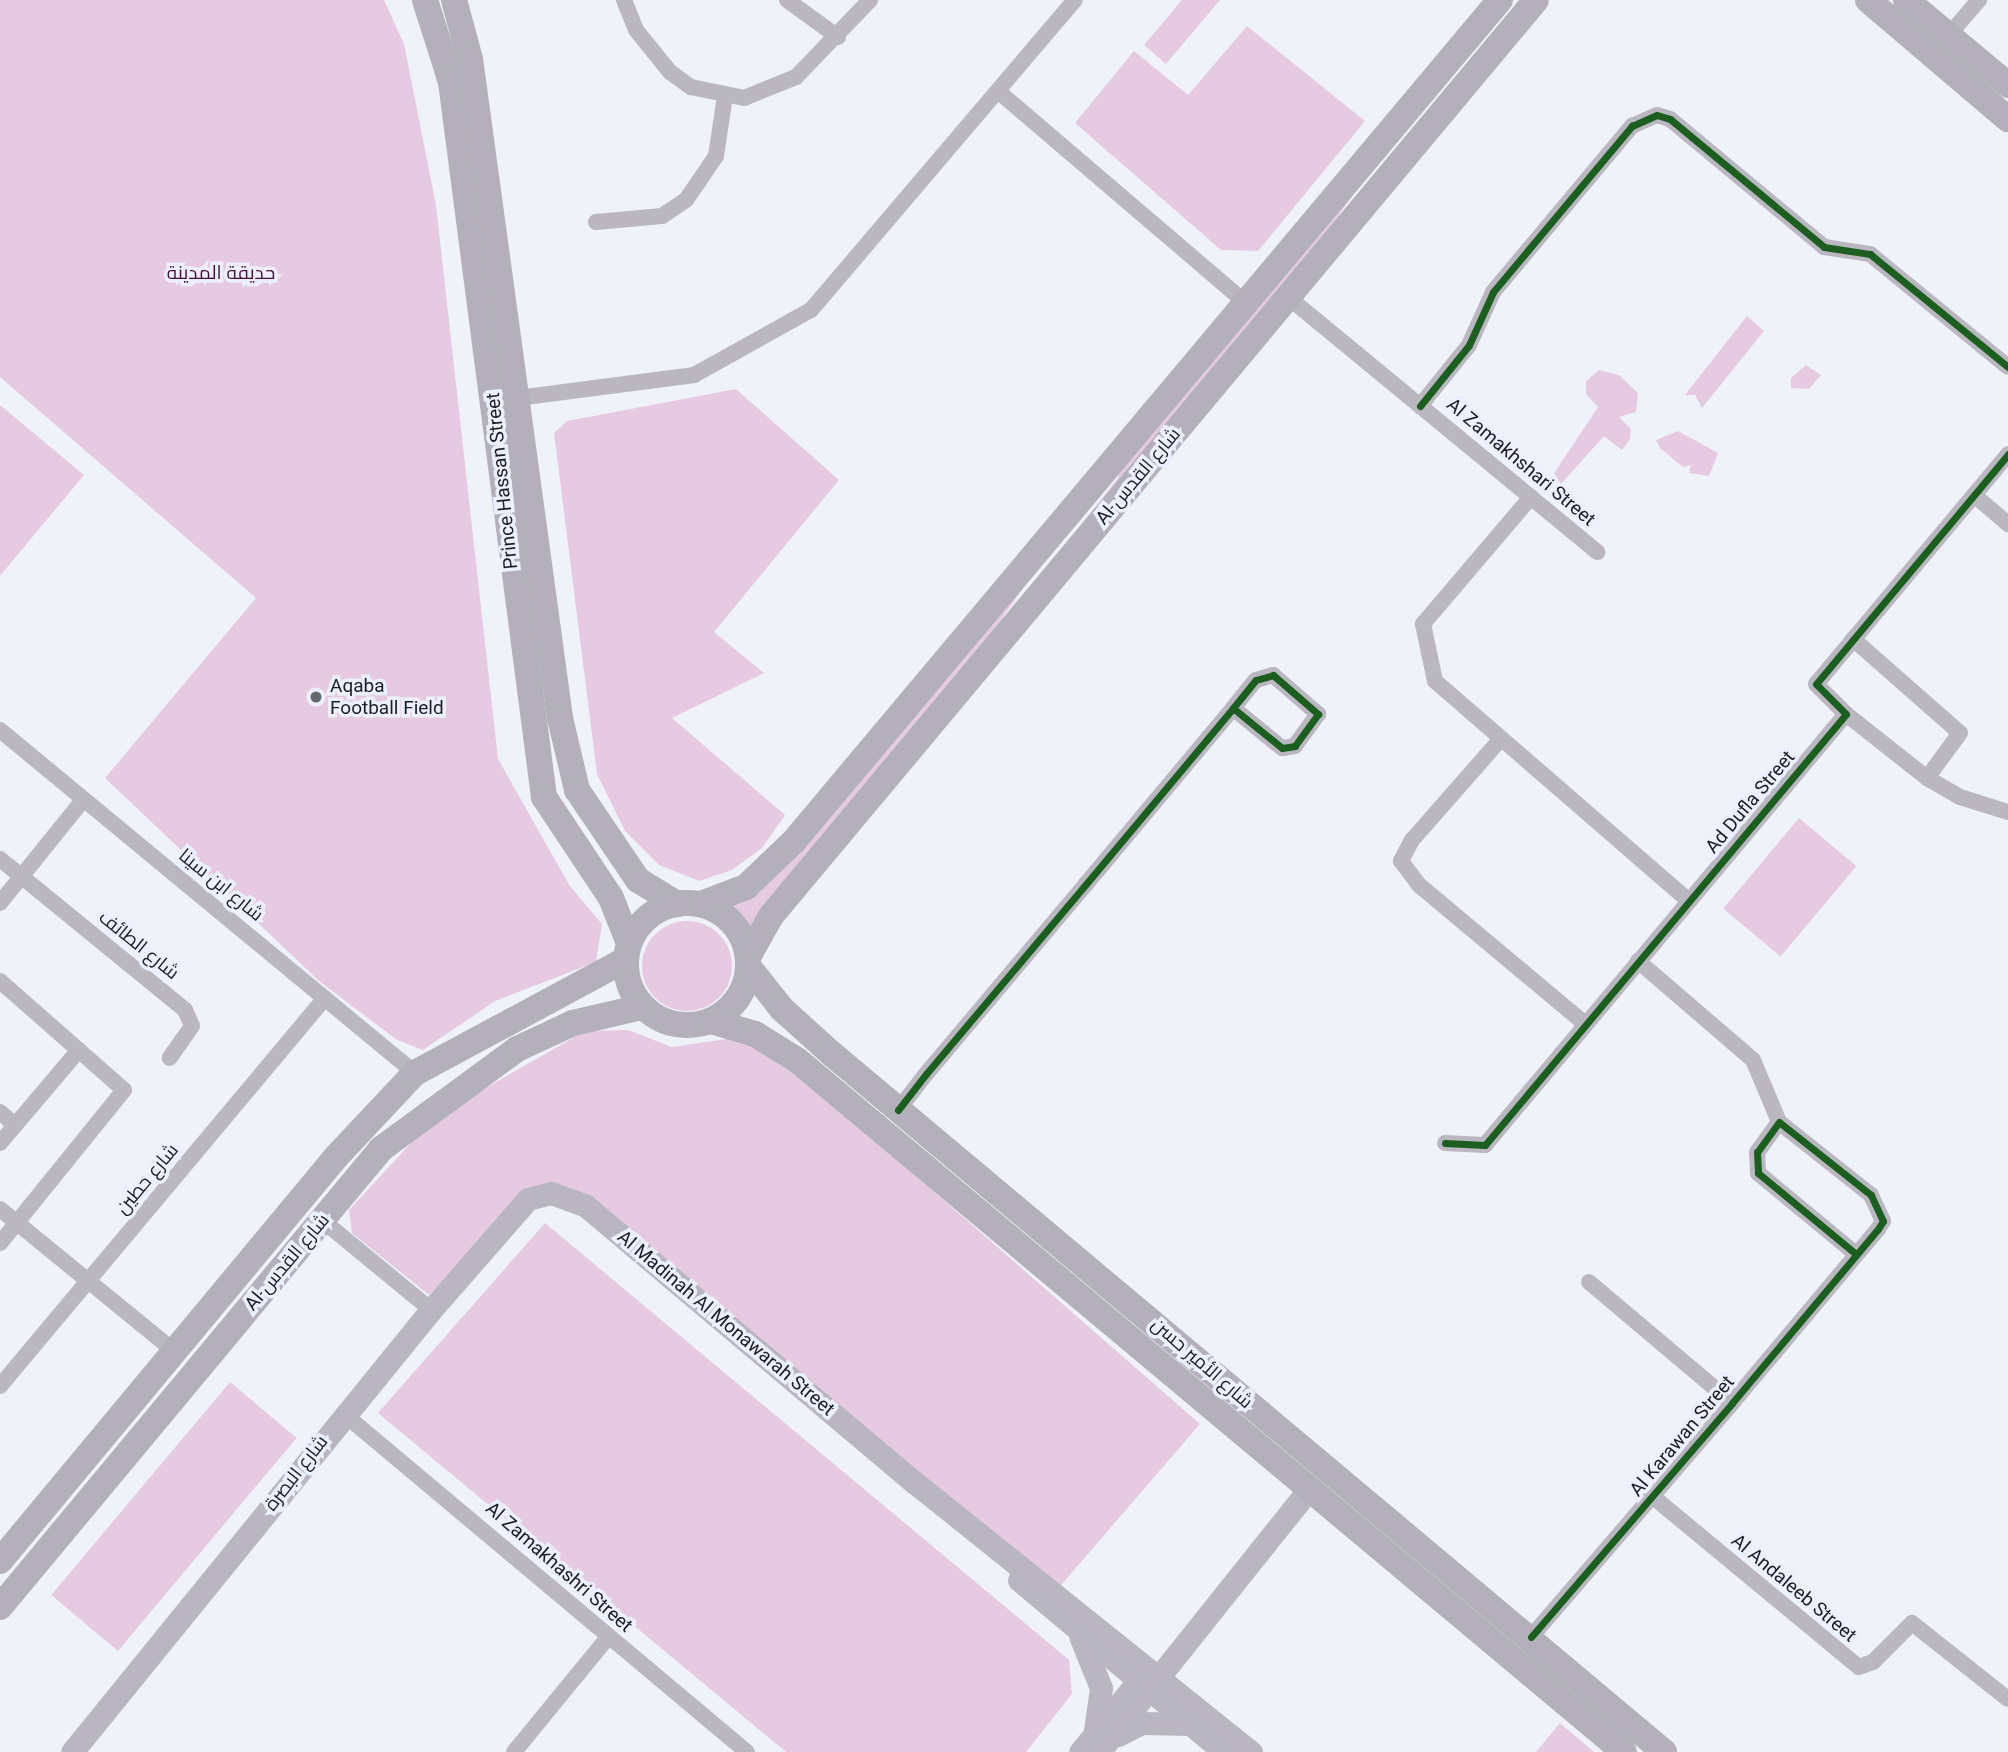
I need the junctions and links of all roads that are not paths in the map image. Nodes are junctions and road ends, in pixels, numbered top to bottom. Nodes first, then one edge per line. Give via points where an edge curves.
1 (425, 0) edge
2 (454, 0) edge
3 (624, 0) edge
4 (787, 0) edge
5 (870, 0) edge
6 (1075, 0) edge
7 (1500, 0) edge
8 (1536, 0) edge
9 (1868, 0) edge
10 (1979, 0) edge
11 (1912, 15) edge
12 (1948, 36) junction
13 (838, 37) junction
14 (2008, 85) edge
15 (999, 92) junction
16 (725, 96) junction
17 (2008, 119) edge
18 (1391, 151) junction
19 (1359, 169) junction
20 (1379, 186) junction
21 (596, 222) dead end
22 (1288, 297) junction
23 (1246, 303) junction
24 (2008, 367) edge
25 (505, 400) junction
26 (1420, 406) junction
27 (2008, 454) edge
28 (1974, 495) junction
29 (1531, 497) junction
30 (2008, 524) edge
31 (1597, 552) dead end
32 (1034, 555) junction
33 (1056, 573) junction
34 (1853, 639) junction
35 (1233, 708) junction
36 (1846, 714) junction
37 (0, 730) edge
38 (1499, 741) junction
39 (1927, 778) junction
40 (83, 800) junction
41 (2008, 812) edge
42 (0, 859) edge
43 (22, 878) junction
44 (1688, 900) junction
45 (0, 903) edge
46 (689, 904) junction
47 (627, 951) junction
48 (748, 961) junction
49 (1638, 961) junction
50 (0, 981) edge
51 (326, 998) junction
52 (642, 1007) junction
53 (710, 1021) junction
54 (1584, 1023) junction
55 (79, 1050) junction
56 (170, 1058) dead end
57 (415, 1073) junction
58 (898, 1110) junction
59 (0, 1112) edge
60 (1779, 1122) junction
61 (15, 1125) junction
62 (0, 1143) edge
63 (1445, 1143) dead end
64 (528, 1199) joint
65 (0, 1209) edge
66 (322, 1220) junction
67 (17, 1223) junction
68 (0, 1243) edge
69 (1856, 1254) junction
70 (89, 1281) junction
71 (1589, 1282) dead end
72 (431, 1310) junction
73 (1187, 1349) junction
74 (174, 1352) junction
75 (1171, 1370) junction
76 (0, 1386) edge
77 (1732, 1403) junction
78 (344, 1413) junction
79 (86, 1460) junction
80 (105, 1481) junction
81 (914, 1482) junction
82 (1310, 1488) junction
83 (58, 1492) junction
84 (1652, 1496) junction
85 (83, 1507) junction
86 (0, 1561) edge
87 (0, 1608) edge
88 (1077, 1630) junction
89 (608, 1637) junction
90 (1531, 1637) junction
91 (1150, 1680) junction
92 (2008, 1699) edge
93 (1189, 1724) junction
94 (1095, 1745) edge
95 (1656, 1750) edge
96 (72, 1752) edge
97 (514, 1752) edge
98 (747, 1752) edge
99 (1224, 1752) edge
100 (1251, 1752) edge
101 (1624, 1752) edge

1 - 25 main road, Prince Hassan Street via 451,82
2 - 25 main road, Prince Hassan Street via 470,59
3 - 16 street via 636,30 670,72 691,87
4 - 13 street
5 - 13 street
6 - 15 street
7 - 18 main road, Al-شارع القدس
8 - 18 main road, Al-شارع القدس
9 - 11 main road
10 - 12 street
11 - 12 main road
11 - 17 main road
12 - 14 main road
13 - 16 street via 776,88
15 - 23 street
15 - 25 street via 811,310 770,337 694,374
16 - 21 street via 716,156 686,200 662,216
18 - 19 main road, Al-شارع القدس
18 - 20 main road, Al-شارع القدس
19 - 20 main road
19 - 23 main road, Al-شارع القدس
20 - 22 main road, Al-شارع القدس
22 - 26 street, Al Zamakhshari Street
22 - 33 main road, Al-شارع القدس
23 - 32 main road, Al-شارع القدس
24 - 26 street via 1870,254 1824,247 1670,119 1646,118 1493,292 1469,345
25 - 46 main road, Prince Hassan Street via 560,718 577,790 638,880
25 - 47 main road, Prince Hassan Street via 544,797 611,898
26 - 29 street, Al Zamakhshari Street
27 - 28 street
28 - 30 street
28 - 34 street
29 - 31 street, Al Zamakhshari Street
29 - 38 street via 1420,630 1437,687
32 - 33 main road
32 - 46 main road, Al-شارع القدس via 768,869 725,899
33 - 48 main road, Al-شارع القدس via 771,916
34 - 36 street via 1816,687
34 - 39 street via 1960,733
35 - 35 street via 1282,748 1295,746 1318,714 1264,673
35 - 58 street
36 - 39 street
36 - 44 street, Ad Dufla Street
37 - 40 street, شارع ابن سينا
38 - 44 street
38 - 54 street via 1412,840 1401,861 1419,886
39 - 41 street via 1960,797
40 - 43 street
40 - 51 street, شارع ابن سينا
42 - 43 street
43 - 45 street
43 - 56 street, شارع الطائف via 185,1010 192,1026
44 - 49 street, Ad Dufla Street
46 - 47 main road via 653,913
46 - 48 main road via 733,923
47 - 52 main road
47 - 57 main road, Al-شارع القدس
48 - 53 main road via 738,999
48 - 58 main road, شارع الأمير حسن via 782,1009
49 - 54 street, Ad Dufla Street
49 - 60 street via 1753,1060
50 - 55 street
51 - 57 street, شارع ابن سينا
51 - 70 street, شارع حطين
52 - 53 main road via 681,1026
52 - 66 main road, Al-شارع القدس via 573,1023 472,1078 381,1149
53 - 75 main road, شارع الأمير حسن via 755,1034 797,1060
54 - 63 street, Ad Dufla Street via 1485,1145
55 - 61 street
55 - 67 street via 124,1090
57 - 74 main road, Al-شارع القدس
58 - 73 main road, شارع الأمير حسن
59 - 61 street
60 - 69 street via 1757,1152 1758,1173
60 - 69 street, Al Karawan Street via 1882,1208 1883,1221
61 - 62 street
64 - 72 main road, شارع البصرة
64 - 81 main road, Al Madinah Al Monawarah Street via 560,1194 586,1206
65 - 67 street
66 - 72 street
66 - 80 main road, Al-شارع القدس
67 - 68 street
67 - 70 street
69 - 77 street, Al Karawan Street
70 - 74 street
70 - 76 street, شارع حطين
71 - 77 street
72 - 78 main road, شارع البصرة
73 - 75 main road
73 - 90 main road, شارع الأمير حسن
74 - 79 main road, Al-شارع القدس
75 - 82 main road, شارع الأمير حسن
77 - 84 street, Al Karawan Street
78 - 89 street, Al Zamakhashri Street
78 - 96 main road, شارع البصرة
79 - 80 main road via 87,1479
79 - 83 main road, Al-شارع القدس
80 - 85 main road, Al-شارع القدس
81 - 88 main road
81 - 91 main road
82 - 91 main road
82 - 101 main road, شارع الأمير حسن
83 - 85 main road via 76,1491
83 - 86 main road, Al-شارع القدس
84 - 90 street, Al Karawan Street
84 - 92 street, Al Andaleeb Street via 1859,1667 1873,1662 1902,1629 1921,1625
85 - 87 main road, Al-شارع القدس
88 - 91 main road
88 - 94 main road via 1101,1688
89 - 97 street
89 - 98 street, Al Zamakhashri Street
90 - 95 main road, شارع الأمير حسن
91 - 93 main road
91 - 94 main road
91 - 100 main road
93 - 94 main road via 1142,1723
93 - 99 main road

